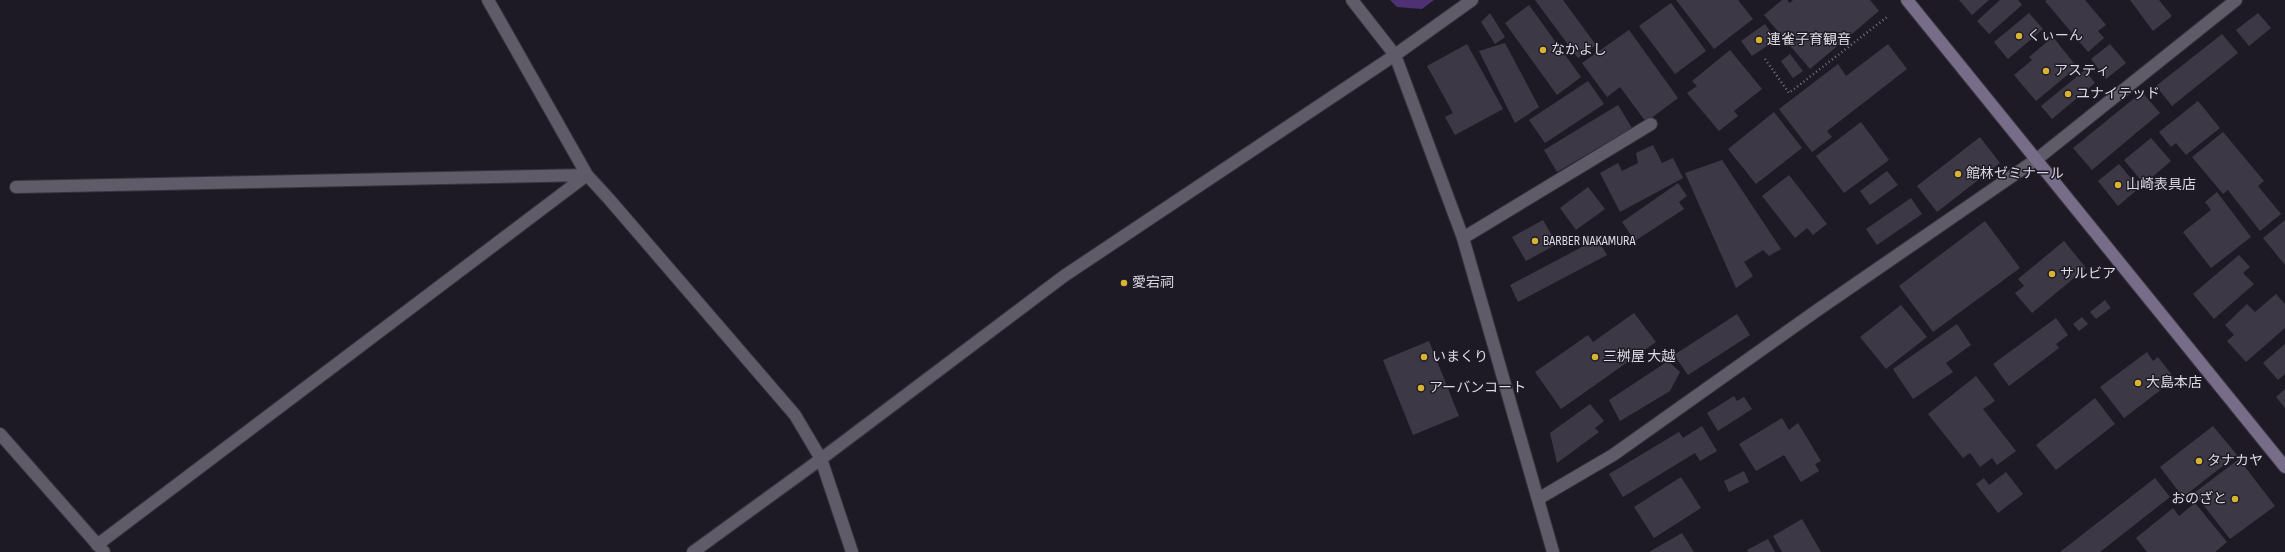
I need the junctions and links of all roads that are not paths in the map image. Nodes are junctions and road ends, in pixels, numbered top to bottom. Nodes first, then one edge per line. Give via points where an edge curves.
1 (488, 0) edge
2 (1352, 0) edge
3 (1472, 0) edge
4 (1908, 0) edge
5 (2236, 0) edge
6 (1395, 55) junction
7 (1651, 124) dead end
8 (2037, 159) junction
9 (587, 176) junction
10 (16, 187) dead end
11 (1464, 238) junction
12 (0, 434) edge
13 (821, 459) junction
14 (2285, 467) edge
15 (1538, 499) junction
16 (100, 549) edge
17 (694, 552) edge
18 (852, 552) edge
19 (1553, 552) edge

1 - 9 street
2 - 6 street
3 - 6 street
4 - 8 street
5 - 8 street
6 - 11 street
6 - 13 street via 1064,276
7 - 11 street
8 - 14 street
8 - 15 street via 1613,454
9 - 10 street
9 - 13 street via 795,415
9 - 16 street
11 - 15 street
12 - 16 street
13 - 17 street
13 - 18 street
15 - 19 street

